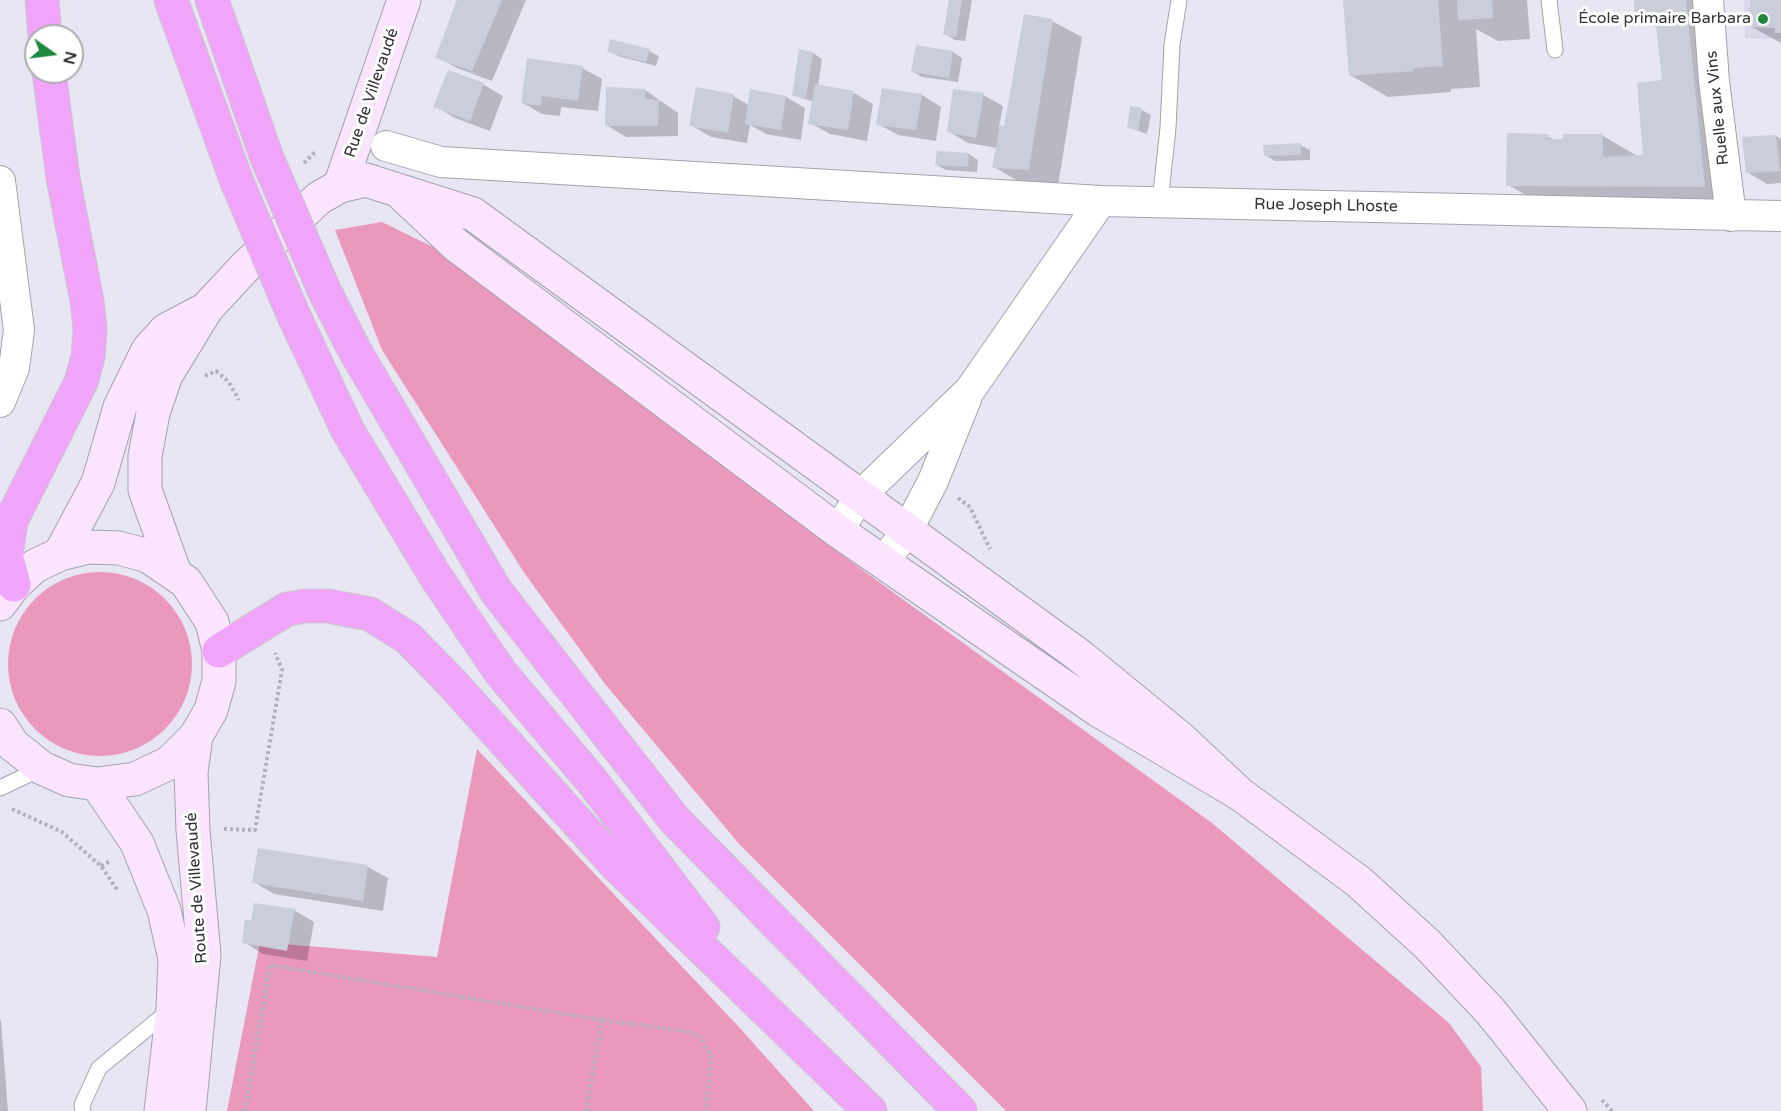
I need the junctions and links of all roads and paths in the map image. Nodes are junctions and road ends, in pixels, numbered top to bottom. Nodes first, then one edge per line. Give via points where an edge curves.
1 (42, 0) edge
2 (171, 0) edge
3 (212, 0) edge
4 (404, 0) edge
5 (1179, 0) edge
6 (1550, 0) edge
7 (1708, 0) edge
8 (44, 24) edge
9 (1555, 50) dead end
10 (50, 84) edge
11 (386, 146) dead end
12 (0, 181) edge
13 (340, 186) junction
14 (395, 188) junction
15 (1101, 201) junction
16 (1160, 202) junction
17 (2, 212) edge
18 (1731, 216) junction
19 (1781, 216) edge
20 (207, 308) junction
21 (970, 390) junction
22 (0, 402) edge
23 (860, 496) junction
24 (838, 531) junction
25 (907, 531) junction
26 (60, 554) junction
27 (884, 561) junction
28 (174, 571) junction
29 (7, 594) edge
30 (262, 622) junction
31 (219, 651) junction
32 (0, 725) edge
33 (196, 736) junction
34 (42, 768) junction
35 (97, 784) junction
36 (0, 788) edge
37 (1240, 794) junction
38 (9, 806) dead end
39 (220, 828) dead end
40 (121, 895) dead end
41 (173, 1008) junction
42 (602, 1020) junction
43 (773, 1020) junction
44 (83, 1111) edge
45 (161, 1111) edge
46 (189, 1111) edge
47 (245, 1111) edge
48 (586, 1111) edge
49 (706, 1111) edge
50 (870, 1111) edge
51 (960, 1111) edge
52 (1570, 1111) edge

1 - 8 highway
2 - 43 highway, bridge via 237,182 348,431 436,577 501,673 592,782
3 - 51 highway, bridge via 267,158 324,291 496,591 674,819
4 - 13 main road, Rue de Villevaudé
5 - 16 lane
6 - 9 lane
7 - 18 street, Ruelle aux Vins
10 - 29 highway via 87,301 89,338 81,382 11,521 6,555
11 - 15 street, Rue Joseph Lhoste via 441,162
12 - 17 street
13 - 14 main road via 366,180
13 - 20 main road via 319,198
14 - 23 main road via 473,214
14 - 24 main road via 456,245
15 - 16 street, Rue Joseph Lhoste
15 - 21 street
16 - 18 street, Rue Joseph Lhoste
17 - 22 street via 19,330 14,368
18 - 19 street, Rue Joseph Lhoste
20 - 26 main road via 166,330 144,358 120,407 98,483
20 - 28 main road via 166,375 153,413 145,456 145,490
21 - 23 street
21 - 25 street via 933,481
23 - 24 street
23 - 25 main road
24 - 27 main road
25 - 27 street
25 - 37 main road via 1125,691
26 - 28 main road via 89,547 119,548 148,556
26 - 29 main road via 35,566
27 - 37 main road via 1089,705
28 - 31 main road via 197,595 212,622
30 - 31 highway
30 - 39 path via 282,670 255,830
30 - 43 highway via 287,609 328,606 370,614 408,638 616,865
31 - 33 main road via 219,681
32 - 34 main road via 13,745
33 - 35 main road via 169,763 135,779
33 - 46 main road, Route de Villevaudé via 191,772 193,830 204,955
34 - 35 main road via 69,780
34 - 36 lane
35 - 41 main road, Route de Villevaudé via 137,843 164,910 175,959
37 - 52 main road via 1359,882 1427,944 1491,1012
38 - 40 path via 62,832 101,866
41 - 44 lane via 99,1068
41 - 45 main road, Route de Villevaudé
42 - 47 path via 270,965
42 - 48 path
42 - 49 path via 686,1031 700,1037 711,1056
43 - 50 highway

